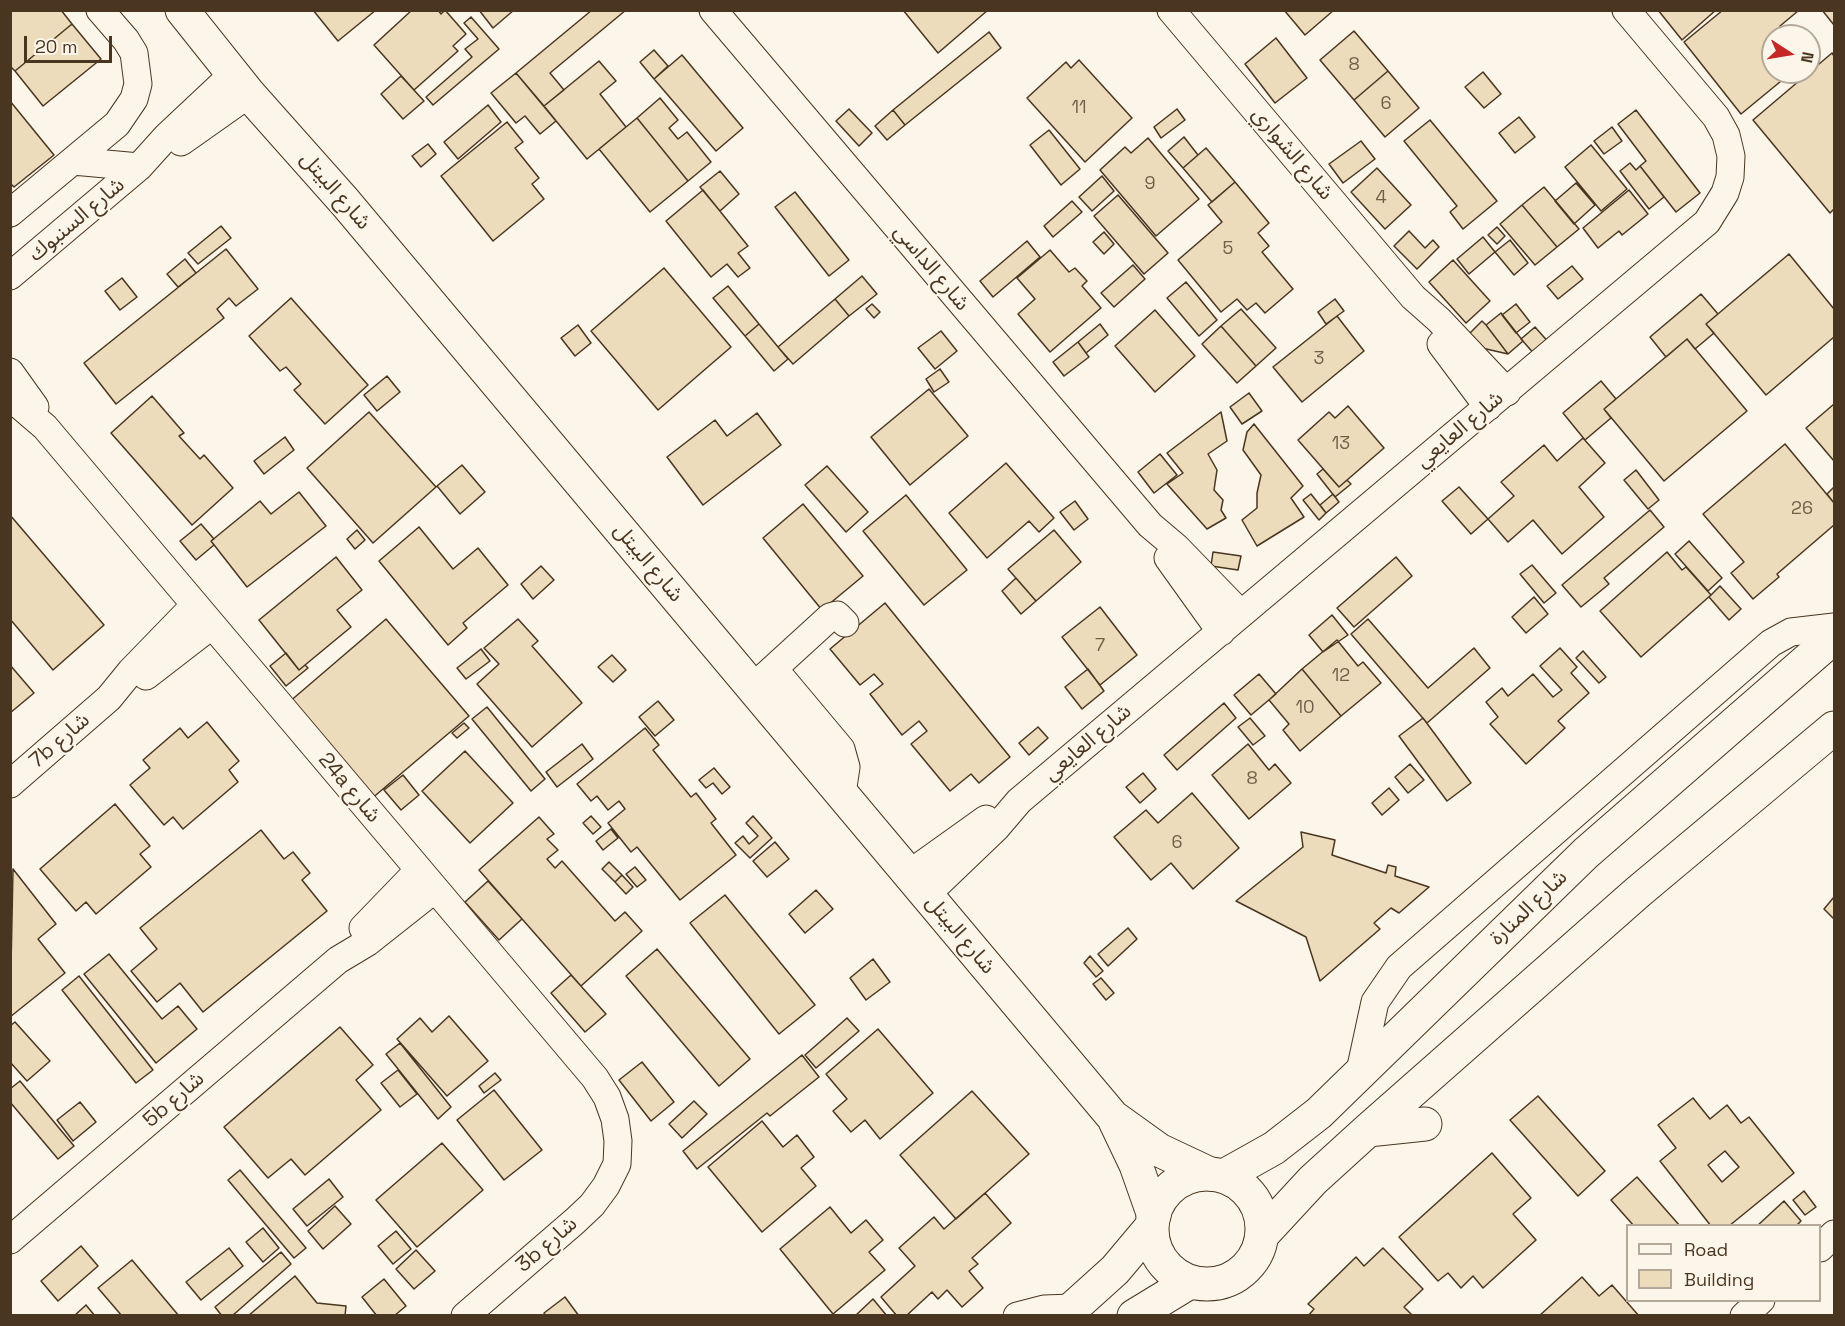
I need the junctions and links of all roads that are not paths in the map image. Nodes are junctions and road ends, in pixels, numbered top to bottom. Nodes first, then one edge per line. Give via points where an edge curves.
1 (100, 10) edge
2 (182, 10) edge
3 (713, 10) edge
4 (1171, 10) edge
5 (1626, 10) edge
6 (241, 84) junction
7 (73, 161) junction
8 (142, 165) junction
9 (10, 213) edge
10 (10, 276) edge
11 (10, 372) edge
12 (10, 397) edge
13 (1497, 399) junction
14 (45, 427) junction
15 (1150, 525) junction
16 (1242, 614) junction
17 (204, 615) junction
18 (845, 623) dead end
19 (1834, 627) edge
20 (1221, 632) junction
21 (1834, 638) edge
22 (763, 678) junction
23 (1834, 728) edge
24 (10, 784) edge
25 (427, 879) junction
26 (917, 884) junction
27 (1359, 1076) junction
28 (1113, 1117) junction
29 (1425, 1124) dead end
30 (1368, 1130) junction
31 (617, 1164) joint
32 (1217, 1175) junction
33 (1153, 1221) junction
34 (1263, 1234) junction
35 (1834, 1234) edge
36 (10, 1240) edge
37 (1821, 1247) edge
38 (1190, 1282) junction
39 (1759, 1302) edge
40 (1068, 1312) edge
41 (465, 1316) edge
42 (1017, 1316) edge
43 (1134, 1316) edge
44 (1744, 1316) edge

1 - 7 street via 134,53 138,84 127,112
2 - 6 main road, شارع البيتل
3 - 15 street, شارع الداسي
4 - 13 street, شارع الشواري via 1413,297 1440,320
5 - 13 street, شارع العايعي via 1716,117 1726,135 1731,156 1725,193 1695,234
6 - 8 street, شارع السنبوك via 165,153
6 - 22 main road, شارع البيتل
7 - 8 street
7 - 9 street
8 - 10 street, شارع السنبوك
11 - 14 street, 24a شارع
12 - 14 street, 24a شارع
13 - 16 street, شارع العايعي
14 - 17 street, 24a شارع
15 - 16 street, شارع الداسي
15 - 20 street, شارع الداسي via 1166,556
16 - 20 street, شارع العايعي
17 - 24 street, 7b شارع via 140,681 109,698
17 - 25 street, 24a شارع
18 - 22 street via 837,615 830,617
19 - 27 street via 1791,632 1771,643 1399,968 1375,1002
20 - 26 street, شارع العايعي via 1019,801 996,828
21 - 27 main road, شارع المنارة via 1586,853
22 - 26 main road, شارع البيتل via 842,794
23 - 30 main road via 1638,892
25 - 31 street, 24a شارع via 595,1078 615,1119
25 - 36 street, 5b شارع via 368,942 338,960
26 - 28 main road, شارع البيتل
27 - 32 main road, شارع المنارة via 1297,1132
28 - 32 main road, شارع البيتل via 1159,1150
28 - 33 main road, شارع البيتل via 1136,1165
29 - 30 main road
30 - 34 main road via 1313,1180
31 - 41 street, 3b شارع via 592,1205
32 - 33 main road via 1184,1179 1169,1190
32 - 34 main road via 1239,1184 1253,1198 1261,1215
33 - 38 main road via 1154,1245 1162,1261 1174,1274
33 - 40 main road via 1115,1270
34 - 38 main road via 1259,1250 1238,1276 1223,1283
35 - 37 street
38 - 43 main road
39 - 44 street
40 - 42 street via 1036,1310

